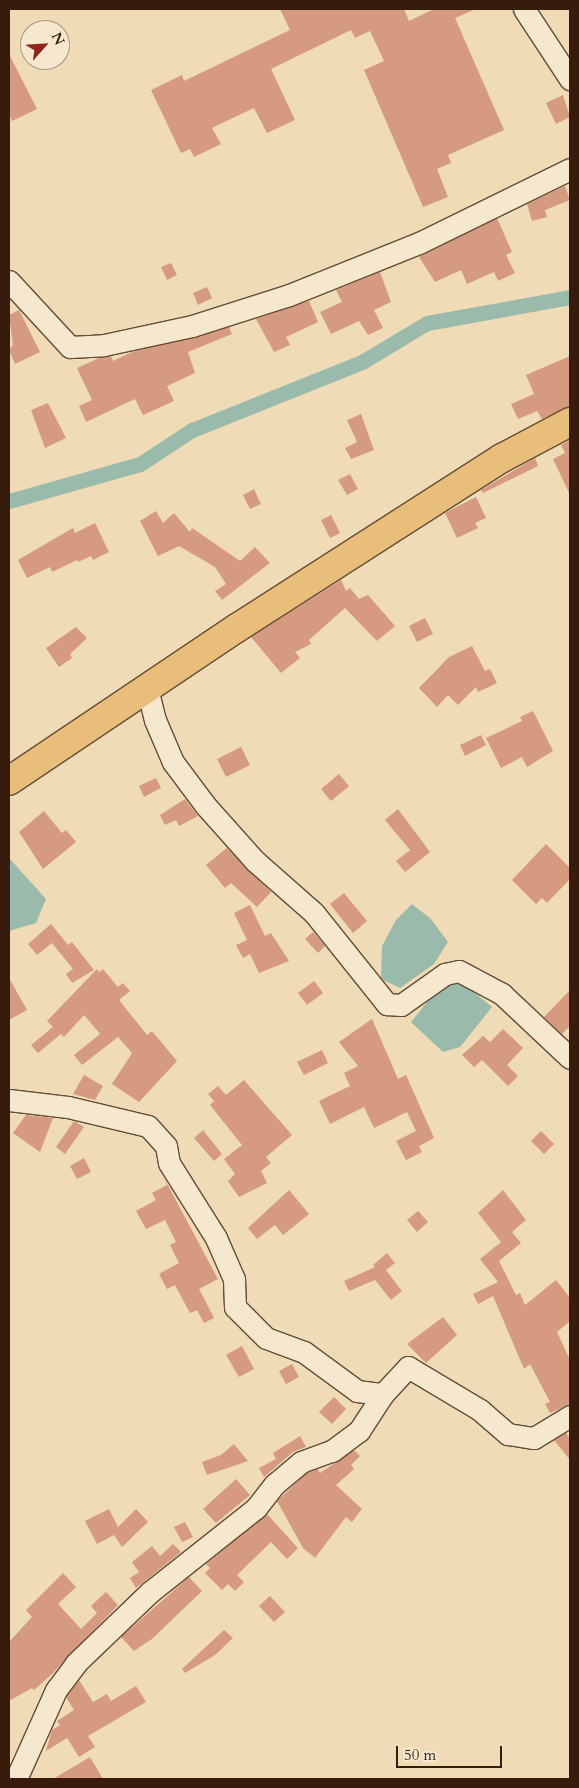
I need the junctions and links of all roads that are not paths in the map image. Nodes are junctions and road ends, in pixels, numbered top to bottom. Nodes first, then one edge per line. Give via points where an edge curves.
1 (524, 9) edge
2 (570, 79) edge
3 (570, 169) edge
4 (9, 281) edge
5 (570, 422) edge
6 (147, 688) junction
7 (9, 781) edge
8 (570, 1058) edge
9 (9, 1100) edge
10 (383, 1394) junction
11 (570, 1416) edge
12 (16, 1779) edge

1 - 2 street
3 - 4 street via 419,243 289,295 192,326 104,345 70,347
5 - 6 main road via 502,458
6 - 7 main road
6 - 8 street via 155,720 173,762 204,805 255,862 314,913 388,1004 401,1005 445,974 459,971 502,994
9 - 10 street via 68,1107 148,1126 166,1146 168,1164 216,1238 234,1279 235,1307 266,1338 304,1352 357,1391
10 - 11 street via 408,1367 480,1410 508,1434 534,1438
10 - 12 street via 359,1431 332,1451 301,1462 275,1484 256,1508 150,1592 76,1664 56,1690

